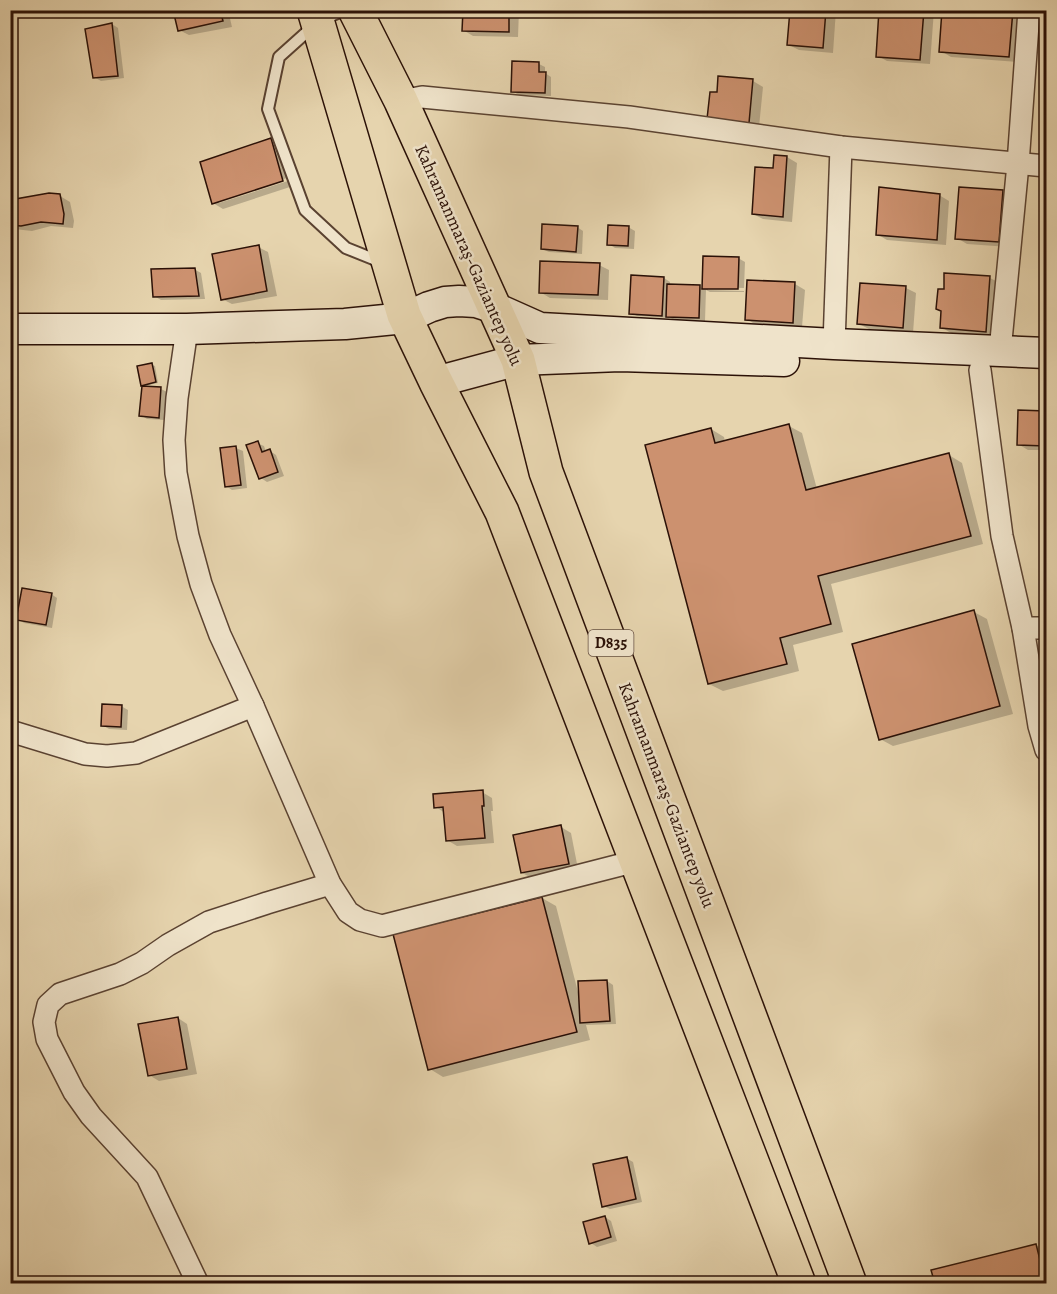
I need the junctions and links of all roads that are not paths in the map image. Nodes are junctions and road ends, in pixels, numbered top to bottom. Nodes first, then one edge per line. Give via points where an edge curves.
1 (355, 10) edge
2 (1029, 10) edge
3 (326, 14) edge
4 (400, 101) junction
5 (842, 147) junction
6 (1018, 164) junction
7 (1047, 166) edge
8 (390, 265) junction
9 (495, 308) junction
10 (405, 318) junction
11 (187, 328) junction
12 (10, 329) edge
13 (834, 344) junction
14 (785, 351) junction
15 (1047, 353) edge
16 (518, 360) junction
17 (990, 361) junction
18 (1047, 373) edge
19 (436, 382) junction
20 (1023, 628) junction
21 (1047, 628) edge
22 (253, 705) junction
23 (10, 731) edge
24 (1047, 750) edge
25 (636, 861) junction
26 (330, 884) junction
27 (198, 1284) edge
28 (799, 1284) edge
29 (850, 1284) edge

1 - 4 highway, Kahramanmaraş-Gaziantep yolu / D835
2 - 6 street
3 - 8 highway
3 - 8 lane via 279,57 268,109 305,210 345,248
4 - 5 street via 422,97 617,116
4 - 9 highway, Kahramanmaraş-Gaziantep yolu / D835
5 - 6 street
5 - 13 street
6 - 7 street
6 - 17 street
8 - 10 highway
9 - 10 street via 476,302 445,302
9 - 14 street via 540,328
9 - 16 highway, Kahramanmaraş-Gaziantep yolu / D835
10 - 11 street via 345,324
10 - 19 highway
11 - 12 street
11 - 22 street via 177,398 176,473 201,584
13 - 14 street
13 - 17 street
14 - 16 street
14 - 17 street via 857,363
15 - 17 street
16 - 19 street
16 - 29 highway, Kahramanmaraş-Gaziantep yolu / D835 via 546,472
17 - 18 street
17 - 20 street via 1002,536
19 - 25 highway via 502,512
20 - 21 street
20 - 24 street via 1039,726
22 - 23 street via 136,753 85,754
22 - 26 street
25 - 26 street via 382,926 348,912
25 - 28 highway
26 - 27 street via 209,922 142,963 60,994 48,1005 44,1022 47,1039 74,1092 147,1177

